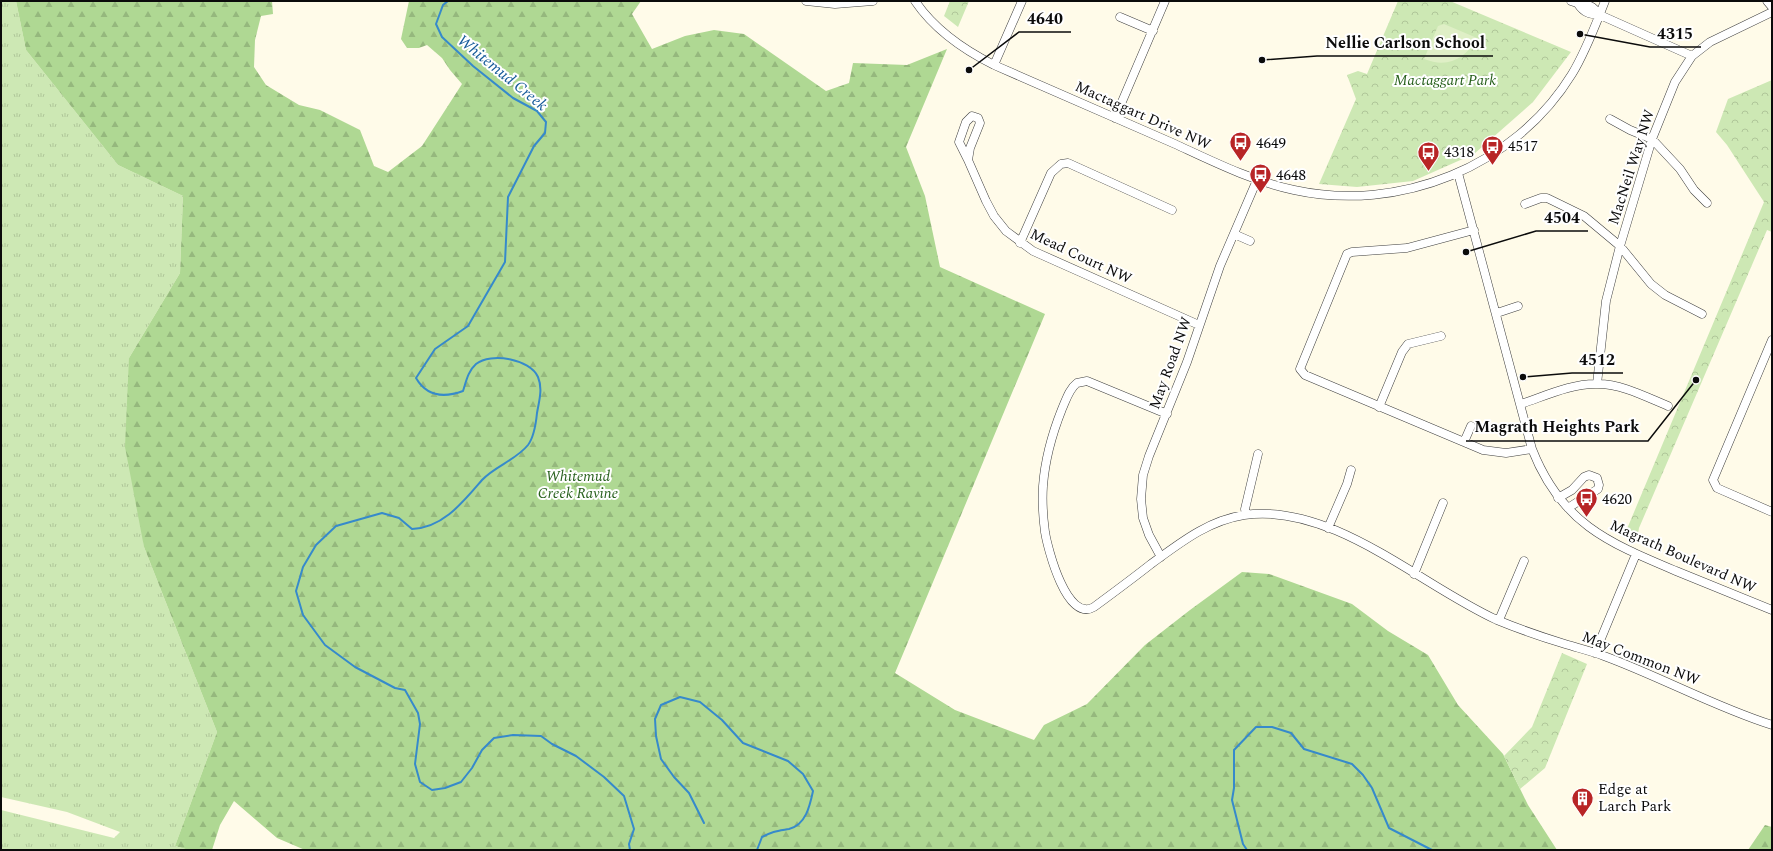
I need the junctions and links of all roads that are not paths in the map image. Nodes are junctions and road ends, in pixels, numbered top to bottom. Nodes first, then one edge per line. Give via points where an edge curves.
1 (806, 1) edge
2 (873, 1) edge
3 (915, 1) edge
4 (1022, 1) edge
5 (1165, 1) edge
6 (1605, 1) edge
7 (1767, 1) edge
8 (1574, 2) edge
9 (1772, 7) edge
10 (1772, 12) edge
11 (1600, 15) junction
12 (1120, 17) dead end
13 (1153, 31) junction
14 (1692, 56) junction
15 (994, 65) junction
16 (1115, 118) junction
17 (1610, 119) dead end
18 (1652, 139) junction
19 (968, 160) junction
20 (1458, 173) junction
21 (1257, 180) junction
22 (1707, 203) dead end
23 (1525, 204) dead end
24 (1172, 210) dead end
25 (1474, 230) junction
26 (1234, 234) junction
27 (1250, 240) dead end
28 (1020, 243) junction
29 (1620, 246) junction
30 (1518, 306) dead end
31 (1497, 314) junction
32 (1702, 314) dead end
33 (1199, 325) junction
34 (1441, 336) dead end
35 (1772, 340) edge
36 (1597, 384) junction
37 (1521, 404) junction
38 (1668, 406) dead end
39 (1379, 407) junction
40 (1167, 414) junction
41 (1471, 426) dead end
42 (1464, 442) junction
43 (1532, 449) junction
44 (1258, 454) dead end
45 (1351, 470) dead end
46 (1558, 498) junction
47 (1443, 503) dead end
48 (1568, 508) junction
49 (1772, 512) edge
50 (1246, 515) junction
51 (1328, 528) junction
52 (1636, 554) junction
53 (1161, 557) junction
54 (1524, 561) dead end
55 (1414, 574) junction
56 (1772, 610) edge
57 (1499, 620) junction
58 (1595, 653) junction
59 (1772, 725) edge

1 - 2 street via 835,4
3 - 15 street, Mactaggart Drive NW via 952,39
4 - 15 street
5 - 13 street
6 - 11 street, Mactaggart Drive NW
7 - 9 street
8 - 11 street via 1594,6
10 - 14 street, MacNeil Way NW via 1710,42
11 - 14 street
11 - 20 street, Mactaggart Drive NW via 1572,74 1545,109 1525,130 1495,153
12 - 13 street
13 - 16 street
14 - 18 street, MacNeil Way NW via 1675,82
15 - 16 street, Mactaggart Drive NW
16 - 21 street, Mactaggart Drive NW
17 - 18 street
18 - 22 street
18 - 29 street, MacNeil Way NW
19 - 19 street, Mead Court NW via 980,123 978,118 972,116 966,122 959,142
19 - 28 street, Mead Court NW via 994,216
20 - 21 street, Mactaggart Drive NW via 1411,189 1373,196 1308,193
20 - 25 street, Magrath Boulevard NW
21 - 26 street, May Road NW
23 - 29 street via 1541,198 1560,203 1584,216
24 - 28 street via 1068,163 1061,164 1051,173
25 - 31 street, Magrath Boulevard NW
25 - 39 street via 1407,248 1352,252 1344,259 1300,369 1305,375
26 - 27 street
26 - 33 street, May Road NW
28 - 33 street, Mead Court NW via 1033,252
29 - 32 street via 1651,284 1666,296
29 - 36 street, MacNeil Way NW via 1606,301
30 - 31 street
31 - 37 street, Magrath Boulevard NW
33 - 40 street, May Road NW
34 - 39 street via 1408,344 1402,352
35 - 49 street via 1713,480 1717,488
36 - 37 street via 1567,389
36 - 38 street via 1614,386
37 - 43 street, Magrath Boulevard NW
39 - 42 street
40 - 53 street, May Road NW via 1146,464 1141,492 1146,527
40 - 53 street, May Common NW via 1084,380 1077,383 1070,391 1053,434 1043,488 1044,518 1052,560 1066,592 1077,607 1085,610 1094,607
41 - 42 street
42 - 43 street via 1499,453
43 - 46 street, Magrath Boulevard NW via 1545,478
44 - 50 street via 1245,509
45 - 51 street
46 - 48 street, Magrath Boulevard NW
46 - 48 street via 1572,490 1584,477 1589,475 1597,478 1598,488
47 - 55 street
48 - 52 street, Magrath Boulevard NW via 1591,530
50 - 51 street, May Common NW via 1293,516
50 - 53 street, May Common NW via 1227,519 1200,530
51 - 55 street, May Common NW via 1369,546
52 - 56 street, Magrath Boulevard NW
52 - 58 street
54 - 57 street
55 - 57 street, May Common NW
57 - 58 street, May Common NW via 1545,638
58 - 59 street, May Common NW

